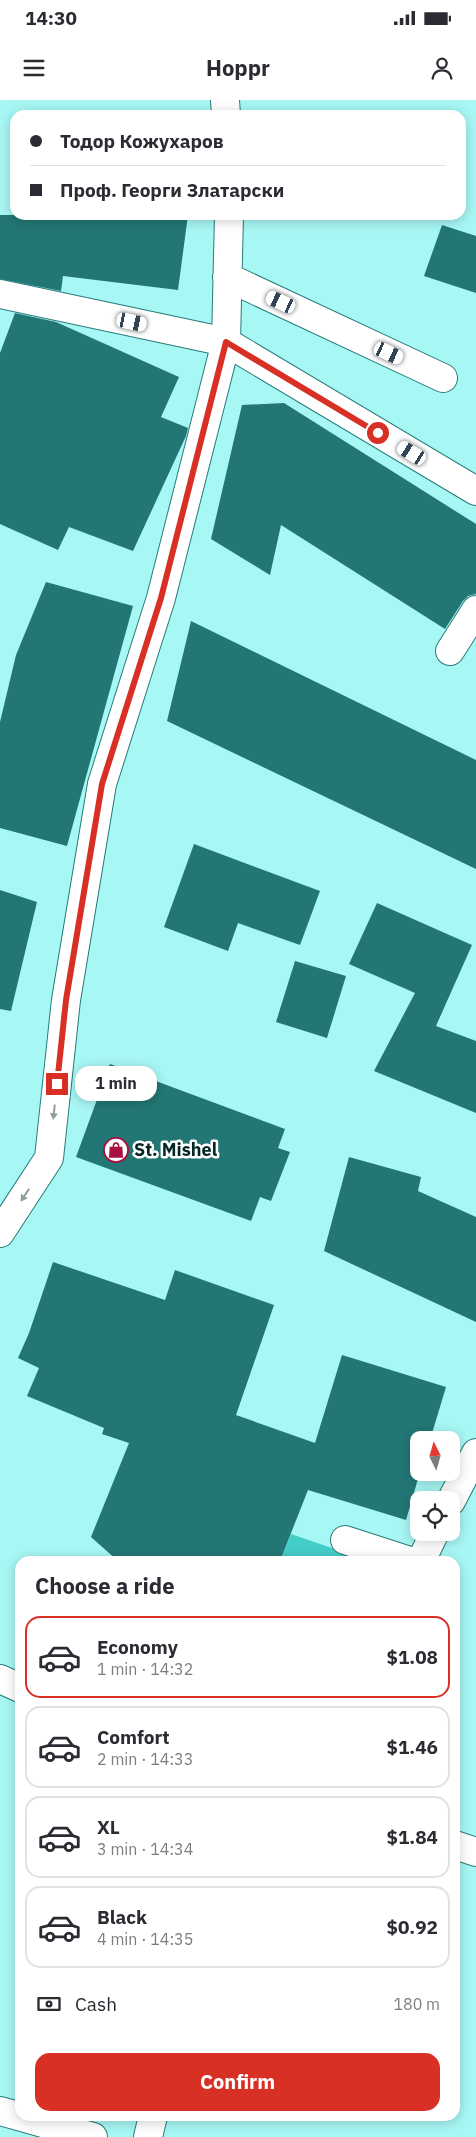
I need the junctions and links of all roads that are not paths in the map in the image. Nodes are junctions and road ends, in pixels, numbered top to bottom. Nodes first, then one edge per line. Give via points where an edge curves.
1 (229, 220) edge
2 (227, 277) junction
3 (0, 294) edge
4 (226, 342) junction
5 (442, 378) dead end
6 (476, 492) edge
7 (476, 610) edge
8 (450, 651) dead end
9 (0, 1232) edge
10 (476, 1453) edge
11 (456, 1491) edge
12 (345, 1540) dead end
13 (431, 1541) edge
14 (395, 1556) edge
15 (423, 1556) edge
16 (0, 1680) edge
17 (15, 1686) edge
18 (460, 1847) edge
19 (476, 1852) edge
20 (0, 2111) edge
21 (15, 2115) edge
22 (36, 2121) edge
23 (152, 2121) edge
24 (93, 2137) edge
25 (148, 2137) edge

1 - 2 street
2 - 4 street
2 - 5 street
3 - 4 street
4 - 6 street
4 -> 9 street via 161,598 102,784 66,1000 49,1158
7 - 8 street
10 - 11 street
12 - 14 street
13 - 15 street
16 - 17 street
18 - 19 street
20 - 21 street
22 - 24 street
23 - 25 street

